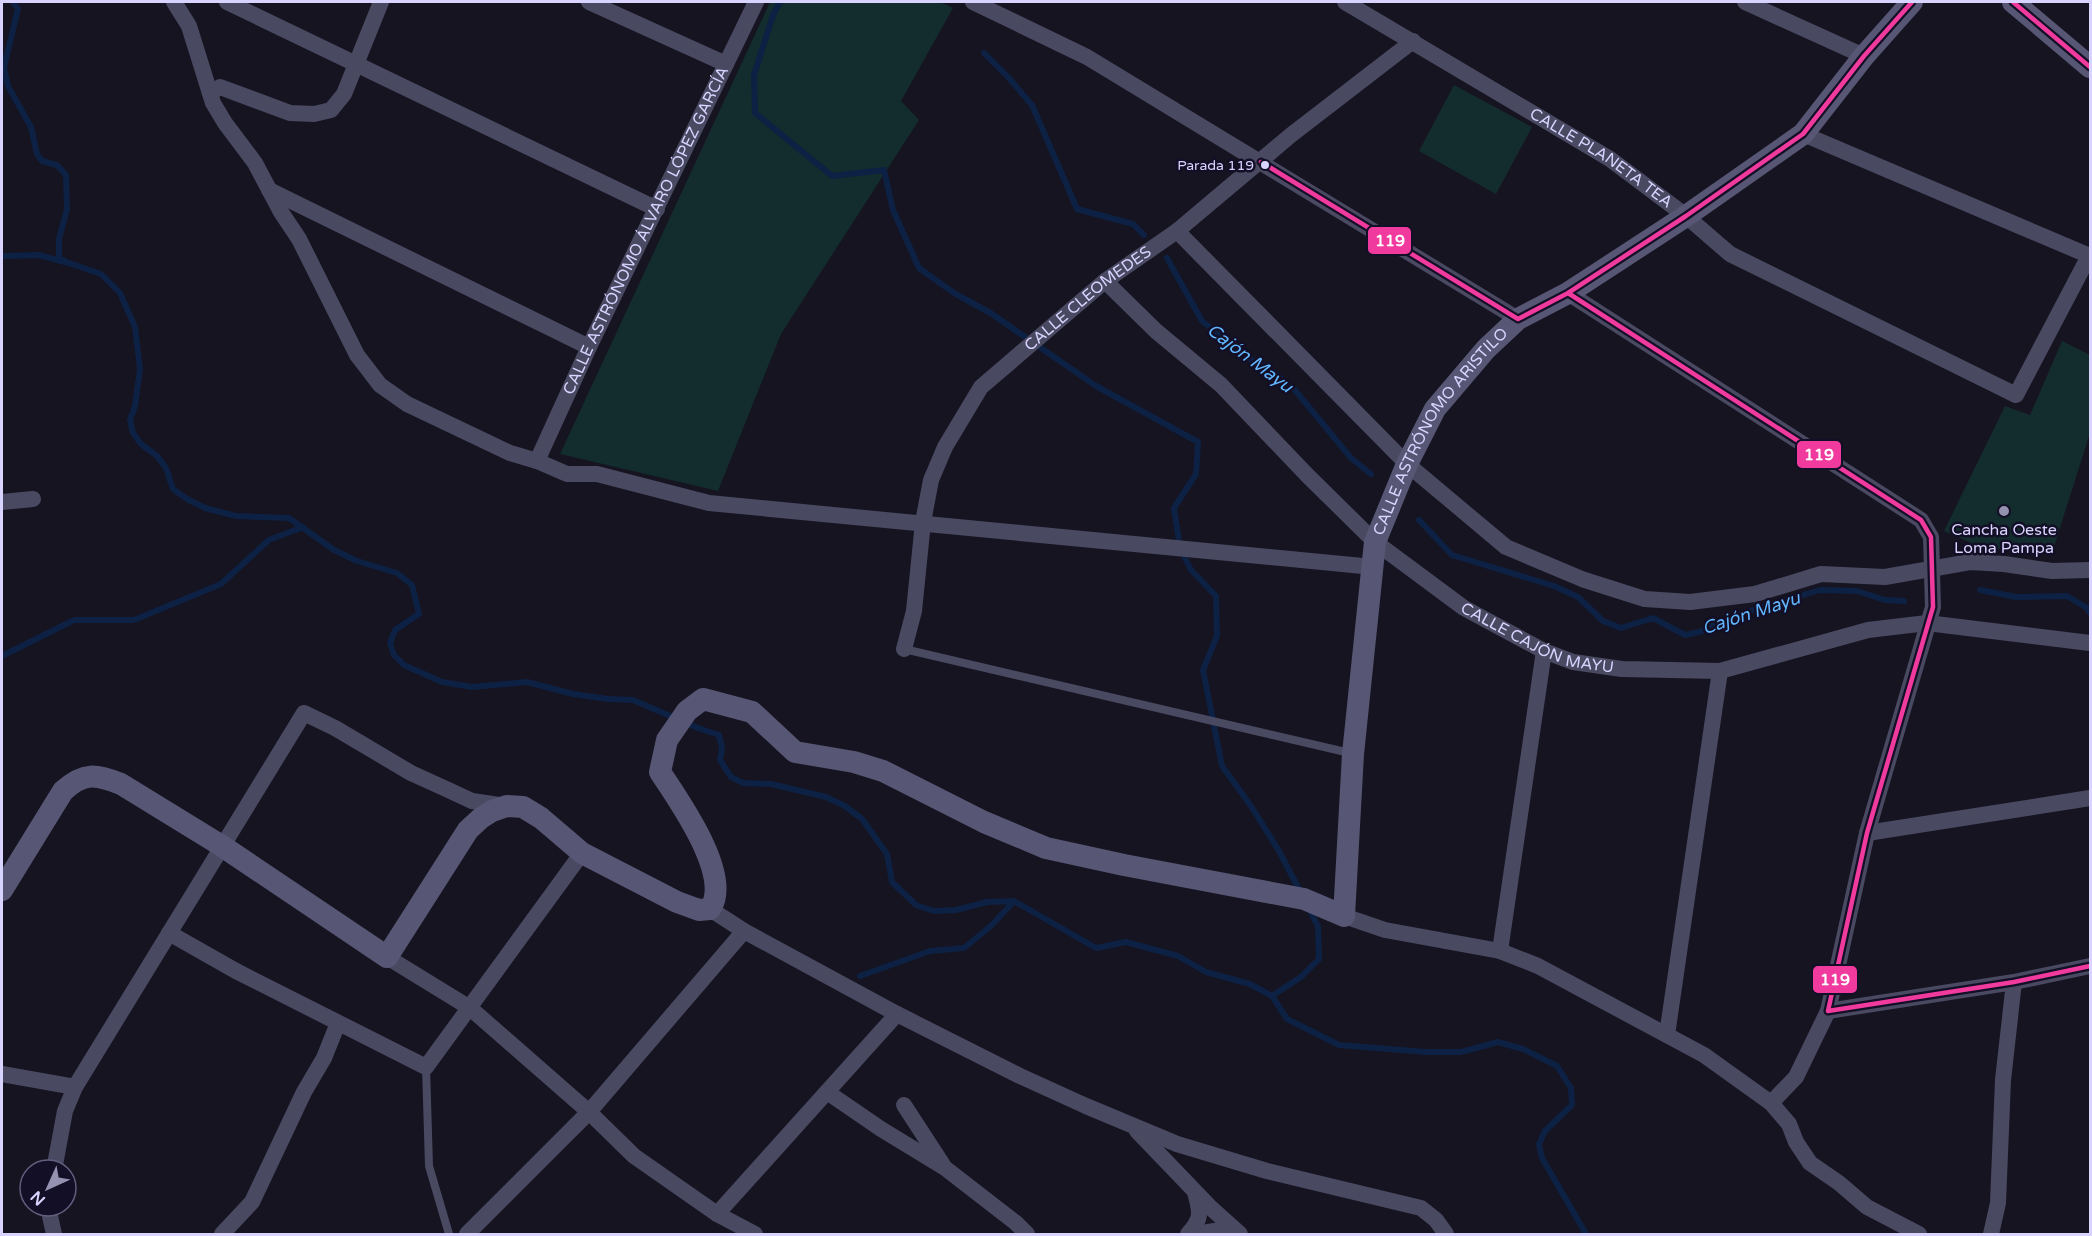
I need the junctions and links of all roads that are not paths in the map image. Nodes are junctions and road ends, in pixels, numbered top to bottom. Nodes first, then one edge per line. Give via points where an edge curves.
1 (174, 2) edge
2 (226, 2) edge
3 (381, 2) edge
4 (589, 2) edge
5 (756, 2) edge
6 (973, 2) edge
7 (1345, 2) edge
8 (1745, 2) edge
9 (1912, 2) edge
10 (2013, 2) edge
11 (1413, 41) junction
12 (1864, 56) junction
13 (357, 64) junction
14 (726, 64) junction
15 (2091, 67) edge
16 (210, 93) junction
17 (1803, 134) junction
18 (1261, 162) junction
19 (269, 190) junction
20 (657, 209) junction
21 (1686, 216) junction
22 (1177, 231) junction
23 (2090, 256) edge
24 (1105, 281) junction
25 (1568, 293) junction
26 (1518, 319) junction
27 (589, 347) junction
28 (537, 461) junction
29 (1407, 464) junction
30 (33, 499) dead end
31 (2, 502) edge
32 (923, 522) junction
33 (1375, 543) junction
34 (1373, 567) junction
35 (1932, 567) junction
36 (2091, 570) edge
37 (1928, 623) junction
38 (2091, 643) edge
39 (904, 649) joint
40 (1544, 651) junction
41 (1720, 671) junction
42 (1353, 754) junction
43 (2091, 798) edge
44 (507, 806) junction
45 (1867, 833) junction
46 (222, 846) junction
47 (582, 853) junction
48 (2, 890) edge
49 (710, 909) junction
50 (1344, 916) junction
51 (744, 931) junction
52 (169, 933) junction
53 (1500, 951) junction
54 (387, 957) junction
55 (2091, 966) edge
56 (2014, 982) junction
57 (470, 1008) junction
58 (1828, 1011) junction
59 (897, 1014) junction
60 (338, 1023) junction
61 (1667, 1035) junction
62 (426, 1067) junction
63 (2, 1074) edge
64 (75, 1087) junction
65 (827, 1092) junction
66 (1771, 1103) junction
67 (904, 1105) dead end
68 (590, 1112) junction
69 (1130, 1124) junction
70 (56, 1158) edge
71 (945, 1168) junction
72 (1195, 1190) junction
73 (717, 1214) junction
74 (50, 1218) edge
75 (1236, 1231) edge
76 (54, 1234) edge
77 (222, 1234) edge
78 (449, 1234) edge
79 (467, 1234) edge
80 (755, 1234) edge
81 (1028, 1234) edge
82 (1188, 1234) edge
83 (1196, 1234) edge
84 (1446, 1234) edge
85 (1919, 1234) edge
86 (1991, 1234) edge

1 - 16 street via 189,26
2 - 13 street
3 - 13 street
4 - 14 street
5 - 14 street, CALLE ASTRÓNOMO ÁLVARO LÓPEZ GARCÍA
6 - 18 street via 1087,57
7 - 11 street, CALLE PLANETA TEA
8 - 12 street
9 - 12 street, CALLE ASTRÓNOMO ARISTILO
10 - 15 street
11 - 18 street, CALLE CLEOMEDES
11 - 21 street, CALLE PLANETA TEA via 1610,159
12 - 17 street, CALLE ASTRÓNOMO ARISTILO
13 - 16 street via 344,94 331,110 314,114 290,113 220,87
13 - 20 street
14 - 20 street, CALLE ASTRÓNOMO ÁLVARO LÓPEZ GARCÍA
16 - 19 street
17 - 21 street, CALLE ASTRÓNOMO ARISTILO
17 - 23 street
18 - 22 street, CALLE CLEOMEDES
18 - 26 street
19 - 27 street
19 - 28 street via 299,238 357,355 380,385 407,404 510,453
20 - 27 street, CALLE ASTRÓNOMO ÁLVARO LÓPEZ GARCÍA
21 - 23 street, CALLE PLANETA TEA via 1730,254 2016,395
21 - 25 street, CALLE ASTRÓNOMO ARISTILO
22 - 24 street, CALLE CLEOMEDES
22 - 29 street
24 - 32 street, CALLE CLEOMEDES via 981,387 945,447 931,480
24 - 33 street, CALLE CAJÓN MAYU via 1156,331 1221,385
25 - 26 street, CALLE ASTRÓNOMO ARISTILO
25 - 35 street via 1921,520 1931,537
26 - 29 street, CALLE ASTRÓNOMO ARISTILO via 1486,349 1435,409
27 - 28 street, CALLE ASTRÓNOMO ÁLVARO LÓPEZ GARCÍA
28 - 32 street via 567,474 597,474 709,503
29 - 33 street, CALLE ASTRÓNOMO ARISTILO
29 - 35 street via 1506,548 1645,599 1690,602 1755,594 1821,574 1885,577
30 - 31 street
32 - 34 street
32 - 39 street, CALLE CLEOMEDES via 914,611
33 - 34 street, CALLE ASTRÓNOMO ARISTILO
33 - 40 street, CALLE CAJÓN MAYU via 1464,608
34 - 42 street, CALLE ASTRÓNOMO ARISTILO
35 - 36 street via 1970,562 2052,571
35 - 37 street via 1933,607
37 - 38 street, CALLE CAJÓN MAYU
37 - 41 street, CALLE CAJÓN MAYU via 1868,630
37 - 45 street
39 - 42 lane
40 - 41 street, CALLE CAJÓN MAYU via 1573,662 1622,669
40 - 53 street
41 - 61 street
42 - 50 street, CALLE ASTRÓNOMO ARISTILO
43 - 45 street
44 - 46 street via 462,797 304,713
44 - 47 street via 523,807 541,818
44 - 54 street via 481,818 468,830
45 - 58 street
46 - 48 street via 121,784 89,776 63,791
46 - 52 street
46 - 54 street
47 - 49 street via 677,902 699,910
47 - 57 street
49 - 50 street via 716,901 717,887 712,863 660,772 667,740 687,711 703,699 752,712 795,752 883,771 975,818 1046,848 1304,899
49 - 51 street
50 - 53 street via 1385,930
51 - 59 street
51 - 68 street
52 - 60 street
52 - 64 street
53 - 61 street via 1538,966
54 - 57 street
55 - 56 street
56 - 58 street
56 - 86 street via 2003,1080 1998,1203
57 - 62 street
57 - 68 street
58 - 66 street via 1796,1077
59 - 65 street
59 - 69 street via 1020,1076
60 - 62 street
60 - 77 street via 252,1202
61 - 66 street via 1704,1055
62 - 78 lane via 429,1166
63 - 64 street
64 - 70 street via 65,1111
65 - 71 street
65 - 73 street
66 - 85 street via 1789,1124 1810,1163 1867,1207
67 - 71 street
68 - 73 street via 634,1156
68 - 79 street
69 - 72 street
69 - 84 street via 1177,1144 1268,1171 1421,1209
71 - 81 street
72 - 75 street
72 - 82 street via 1200,1212 1198,1224
73 - 80 street
74 - 76 street
75 - 83 street

